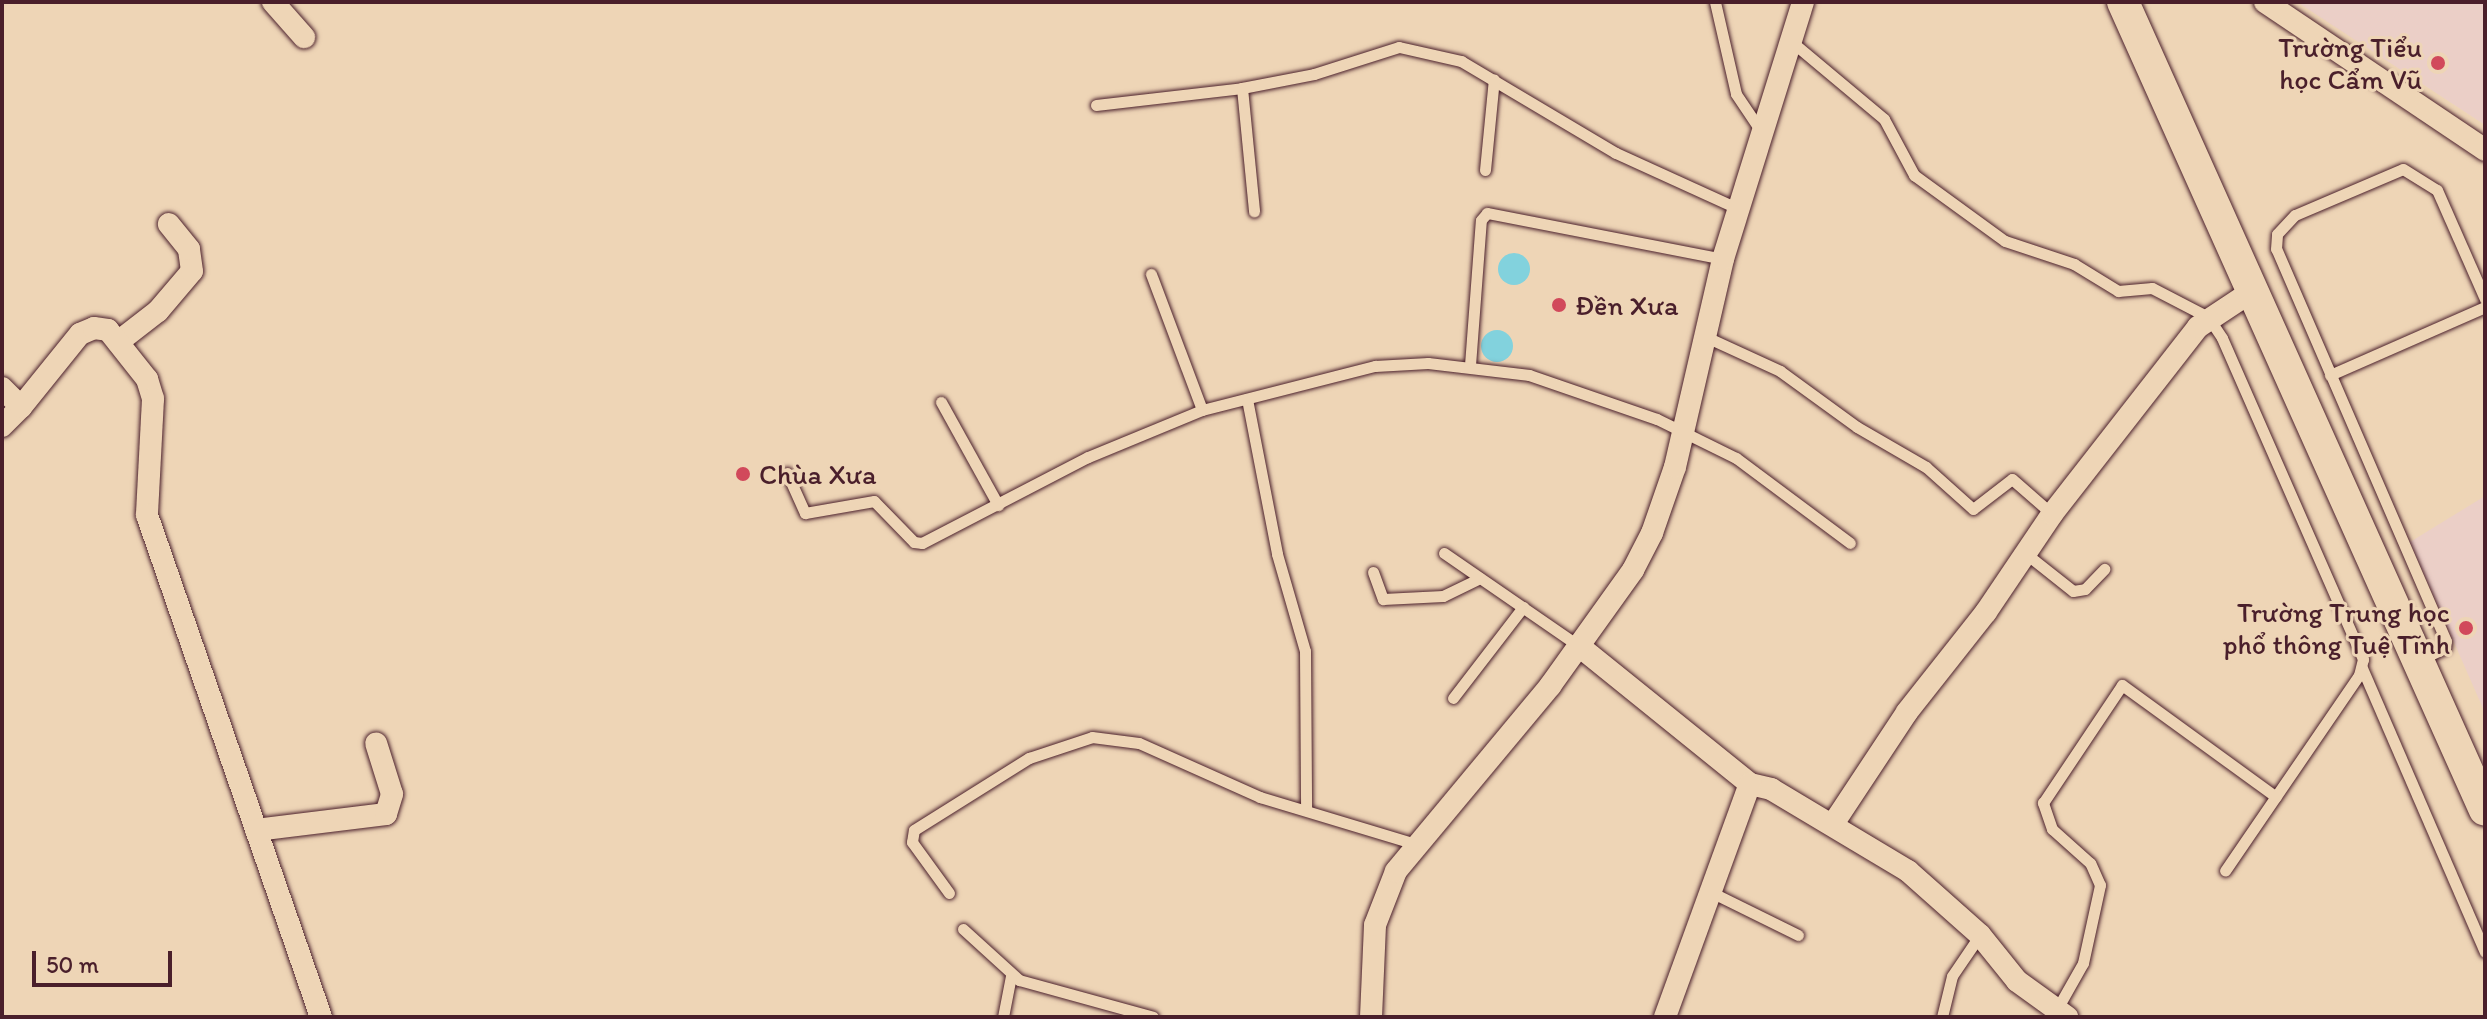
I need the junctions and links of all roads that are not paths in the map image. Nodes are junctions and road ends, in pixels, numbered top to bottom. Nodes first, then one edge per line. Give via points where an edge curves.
1 (273, 2) edge
2 (1715, 2) edge
3 (1803, 2) edge
4 (2123, 2) edge
5 (2265, 2) edge
6 (304, 37) dead end
7 (1792, 42) junction
8 (1494, 79) junction
9 (1242, 88) junction
10 (1096, 105) dead end
11 (1762, 132) junction
12 (2485, 150) edge
13 (1485, 170) dead end
14 (1739, 209) junction
15 (1254, 211) dead end
16 (169, 224) dead end
17 (1723, 259) junction
18 (1151, 274) dead end
19 (2250, 292) junction
20 (2485, 299) edge
21 (2485, 307) edge
22 (2215, 312) junction
23 (1704, 335) junction
24 (118, 342) junction
25 (1470, 365) junction
26 (2330, 375) junction
27 (2, 388) edge
28 (1247, 399) junction
29 (941, 402) dead end
30 (21, 407) junction
31 (1202, 410) junction
32 (2, 426) edge
33 (1683, 432) junction
34 (787, 473) dead end
35 (998, 505) junction
36 (2052, 514) junction
37 (1850, 543) dead end
38 (1444, 553) dead end
39 (2025, 553) junction
40 (2104, 569) dead end
41 (1373, 572) dead end
42 (1480, 578) junction
43 (1523, 607) junction
44 (1579, 646) junction
45 (2418, 660) junction
46 (2362, 668) junction
47 (1453, 698) dead end
48 (376, 743) dead end
49 (1750, 784) junction
50 (2276, 797) junction
51 (1306, 810) junction
52 (2485, 810) edge
53 (1833, 824) junction
54 (256, 830) junction
55 (1416, 844) junction
56 (2225, 871) dead end
57 (1711, 892) junction
58 (949, 893) dead end
59 (963, 929) dead end
60 (1798, 935) dead end
61 (1980, 935) junction
62 (2485, 952) edge
63 (1011, 976) junction
64 (2062, 1013) edge
65 (321, 1017) edge
66 (1003, 1017) edge
67 (1153, 1017) edge
68 (1371, 1017) edge
69 (1665, 1017) edge
70 (1942, 1017) edge

1 - 6 street
2 - 11 lane via 1736,94
3 - 7 street
4 - 19 street
5 - 12 street
7 - 11 street
7 - 22 lane via 1884,119 1914,175 2005,241 2074,264 2118,291 2152,288
8 - 9 lane via 1453,59 1399,47
8 - 13 lane
8 - 14 lane via 1616,153
9 - 10 lane
9 - 15 lane
11 - 14 street
14 - 17 street
16 - 24 street via 189,249 192,271 158,311
17 - 23 street
17 - 25 lane via 1487,213 1481,220
18 - 31 lane
19 - 22 street
19 - 45 street
20 - 26 lane via 2437,190 2410,171 2394,170 2295,215 2277,234 2276,249
21 - 26 lane
22 - 36 street
22 - 46 lane via 2363,652
23 - 33 street
23 - 36 lane via 1780,371 1857,427 1926,467 1973,509 2012,479
24 - 30 street via 108,330 80,334
24 - 54 street via 147,379 153,399 147,515
25 - 28 lane via 1375,366
25 - 33 lane via 1601,396
26 - 45 lane via 2446,641 2445,648
27 - 30 street
28 - 31 lane
28 - 51 lane via 1277,554 1305,651
29 - 35 lane
30 - 32 street
31 - 35 lane via 1088,457
33 - 37 lane via 1736,458
33 - 44 street via 1652,533
34 - 35 lane via 805,513 874,501 914,542 922,543
36 - 39 street
38 - 42 lane
39 - 40 lane via 2073,591 2085,589
39 - 53 street via 1907,712
41 - 42 lane via 1383,599 1443,596
42 - 43 lane
43 - 44 lane
43 - 47 lane
44 - 49 street
44 - 55 street via 1456,802
45 - 52 street
46 - 50 lane
46 - 62 lane
48 - 54 street via 393,800 386,814
49 - 53 street via 1771,789
49 - 57 street
50 - 56 lane
50 - 64 lane via 2122,685 2043,803 2052,829 2090,863 2100,885 2083,963
51 - 55 lane
51 - 58 lane via 1260,797 1139,743 1092,737 1064,743 1029,758 914,830 912,842
53 - 61 street via 1893,860
54 - 65 street
55 - 68 street via 1396,871 1379,911
57 - 60 lane
57 - 69 street
59 - 63 lane
61 - 64 street via 2017,981
61 - 70 lane via 1952,976
63 - 66 lane
63 - 67 lane

